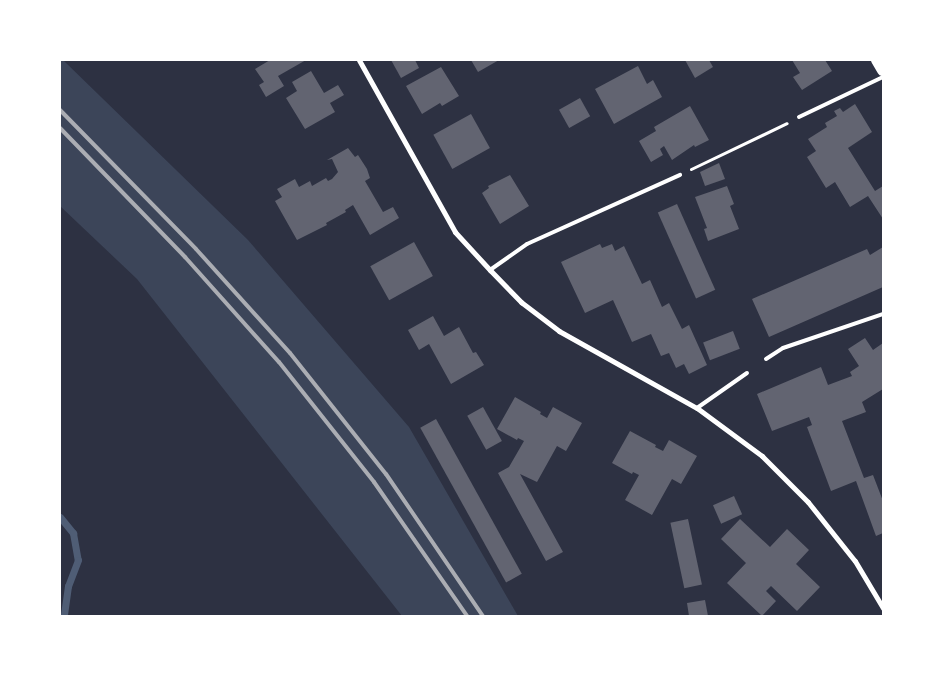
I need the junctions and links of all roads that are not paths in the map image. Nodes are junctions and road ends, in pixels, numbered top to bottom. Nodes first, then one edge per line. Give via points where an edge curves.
1 (359, 60) edge
2 (877, 60) edge
3 (883, 70) edge
4 (883, 77) edge
5 (799, 117) road end
6 (680, 175) dead end
7 (490, 270) junction
8 (883, 314) edge
9 (766, 359) dead end
10 (747, 373) dead end
11 (698, 408) junction
12 (883, 608) edge

1 - 7 street via 455,232
2 - 3 main road
4 - 5 lane
6 - 7 lane via 527,244
7 - 11 street via 521,302 559,331
8 - 9 lane via 783,348
10 - 11 lane
11 - 12 street via 762,456 808,502 855,561

